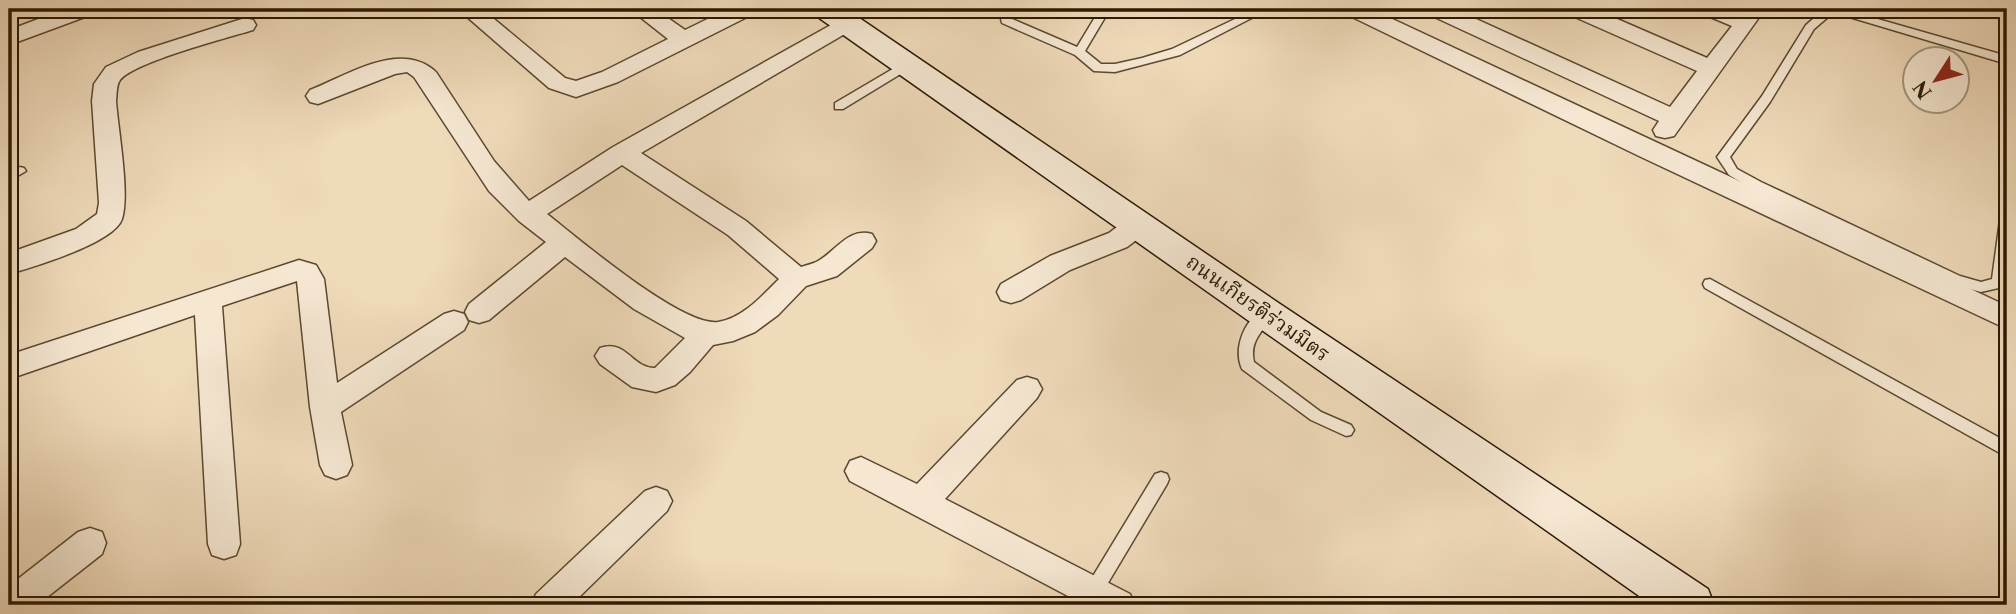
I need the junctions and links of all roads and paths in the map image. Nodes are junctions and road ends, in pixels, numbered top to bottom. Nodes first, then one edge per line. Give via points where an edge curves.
1 (85, 9) edge
2 (469, 9) edge
3 (641, 9) edge
4 (745, 9) edge
5 (1011, 9) edge
6 (1105, 9) edge
7 (1264, 9) edge
8 (1354, 9) edge
9 (1436, 9) edge
10 (1576, 9) edge
11 (1711, 9) edge
12 (837, 16) edge
13 (1749, 16) edge
14 (245, 25) dead end
15 (9, 38) edge
16 (684, 40) junction
17 (1079, 52) junction
18 (2007, 60) edge
19 (908, 64) junction
20 (1711, 68) junction
21 (318, 96) dead end
22 (839, 106) dead end
23 (622, 153) junction
24 (528, 214) junction
25 (2007, 220) edge
26 (1138, 225) junction
27 (863, 241) dead end
28 (565, 242) junction
29 (9, 264) edge
30 (796, 279) junction
31 (1710, 284) dead end
32 (1011, 292) dead end
33 (208, 301) junction
34 (1266, 315) junction
35 (2007, 318) edge
36 (705, 334) junction
37 (610, 356) dead end
38 (9, 367) edge
39 (1027, 389) dead end
40 (325, 407) junction
41 (1346, 430) dead end
42 (2007, 450) edge
43 (336, 465) dead end
44 (861, 471) dead end
45 (1161, 480) dead end
46 (656, 501) dead end
47 (921, 502) junction
48 (90, 542) dead end
49 (223, 544) dead end
50 (1105, 599) edge
51 (11, 605) edge
52 (548, 605) edge
53 (1691, 605) edge

1 - 15 street
2 - 16 street via 557,83 576,89
3 - 16 street
4 - 16 street
5 - 17 lane via 1006,21
6 - 17 lane
7 - 17 lane via 1176,52 1115,68 1098,68
8 - 35 street
9 - 20 street via 1669,124
10 - 20 street
11 - 13 street
12 - 19 street, ถนนเกียรติร่วมมิตร
12 - 23 street
13 - 20 street
14 - 29 street via 114,72 106,84 104,101 112,203 109,219 85,236
18 - 25 lane via 1846,13 1825,14 1810,27 1723,157 1733,172 1756,185 1956,280 1981,287 1998,283
19 - 22 lane
19 - 26 street, ถนนเกียรติร่วมมิตร
21 - 24 street via 387,69 416,67 428,76 491,177
23 - 24 street
23 - 30 street via 758,245
24 - 28 street
26 - 32 street via 1118,240 1037,274
26 - 34 street, ถนนเกียรติร่วมมิตร
27 - 30 street via 827,269
28 - 36 street via 682,325
28 - 40 street via 466,317
30 - 36 street via 753,318 729,331
31 - 42 lane
33 - 38 street
33 - 40 street via 285,274 306,272
33 - 49 street
34 - 41 lane via 1244,341 1247,365 1316,416
34 - 53 street, ถนนเกียรติร่วมมิตร
36 - 37 street via 660,379 645,380
39 - 47 street
40 - 43 street
44 - 47 street
45 - 50 lane
46 - 52 street
47 - 50 street
48 - 51 street

